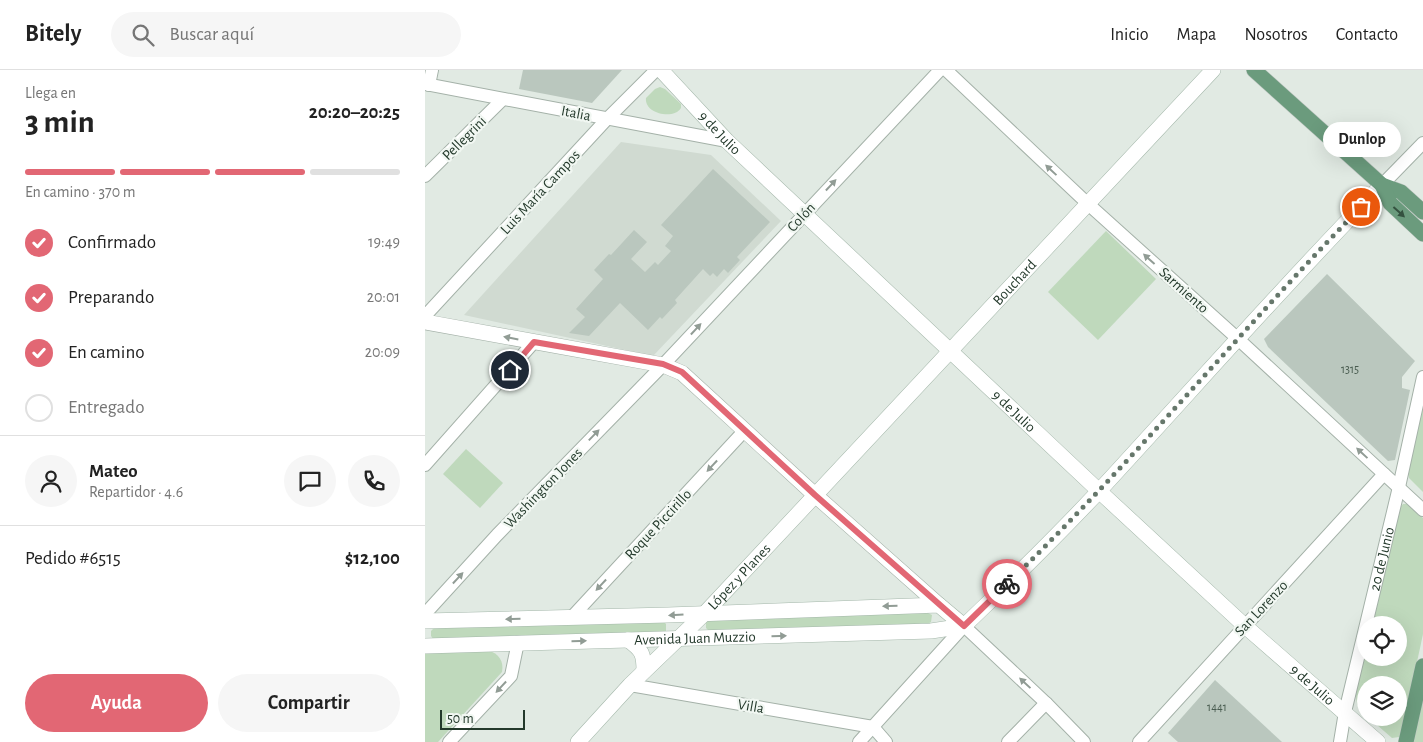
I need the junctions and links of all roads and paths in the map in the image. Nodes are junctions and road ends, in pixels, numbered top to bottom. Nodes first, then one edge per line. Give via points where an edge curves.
1 (432, 70) edge
2 (656, 70) edge
3 (661, 70) edge
4 (940, 70) edge
5 (946, 70) edge
6 (1213, 70) edge
7 (1254, 70) edge
8 (427, 85) edge
9 (503, 99) junction
10 (607, 119) junction
11 (727, 141) junction
12 (1423, 143) edge
13 (425, 176) edge
14 (1382, 185) junction
15 (1087, 203) junction
16 (1423, 212) edge
17 (803, 214) junction
18 (1423, 234) edge
19 (425, 316) edge
20 (425, 322) edge
21 (1237, 338) junction
22 (534, 342) junction
23 (950, 351) junction
24 (663, 364) junction
25 (1423, 377) edge
26 (745, 430) junction
27 (425, 465) edge
28 (1384, 474) junction
29 (1399, 487) junction
30 (1099, 491) junction
31 (815, 495) junction
32 (1423, 510) edge
33 (939, 604) junction
34 (705, 613) junction
35 (425, 614) edge
36 (571, 618) junction
37 (425, 621) edge
38 (964, 626) junction
39 (1245, 626) junction
40 (678, 639) junction
41 (628, 640) junction
42 (518, 642) junction
43 (425, 646) edge
44 (1423, 666) edge
45 (644, 671) junction
46 (630, 685) junction
47 (1047, 703) junction
48 (1345, 712) junction
49 (873, 728) junction
50 (586, 740) edge
51 (449, 742) edge
52 (859, 742) edge
53 (887, 742) edge
54 (1008, 742) edge
55 (1084, 742) edge
56 (1139, 742) edge
57 (1340, 742) edge
58 (1378, 742) edge
59 (1406, 742) edge

1 - 8 street
2 - 10 street, Luis María Campos
3 - 11 main road, 9 de Julio
17 -> 4 street, Colón
15 -> 5 street, Sarmiento
6 - 15 main road, Bouchard
7 - 14 main road
8 - 9 street, Italia
9 - 10 street, Italia
9 - 13 street, Pellegrini
10 - 11 street, Italia
10 - 19 street, Luis María Campos
11 - 17 main road, 9 de Julio
12 - 14 street
14 - 16 main road via 1401,192
14 -> 18 main road via 1390,203
14 - 21 main road
21 -> 15 street, Sarmiento
15 - 23 main road, Bouchard
17 - 23 main road, 9 de Julio
24 -> 17 street, Colón
22 -> 20 main road
28 -> 21 street, Sarmiento
21 - 30 main road
22 - 24 main road
22 - 27 street
23 - 30 main road, 9 de Julio
23 - 31 main road, Bouchard
24 - 26 main road via 682,372
35 -> 24 street, Washington Jones
25 - 29 street, 20 de Junio
26 - 31 main road
26 -> 36 street, Roque Piccirillo
28 - 29 street, Sarmiento
28 - 39 street, San Lorenzo
29 - 32 street, Sarmiento
29 - 48 street, 20 de Junio
30 - 38 main road
30 - 39 main road, 9 de Julio
31 - 33 main road
31 - 34 main road, López y Planes
33 -> 34 main road, Avenida Juan Muzzio
33 - 38 main road
34 -> 36 main road, Avenida Juan Muzzio
34 - 40 main road, López y Planes
36 -> 37 main road, Avenida Juan Muzzio
40 -> 38 main road, Avenida Juan Muzzio via 931,631
47 -> 38 street
38 - 49 street
39 - 48 main road, 9 de Julio
39 - 56 street, San Lorenzo
40 - 41 main road, Avenida Juan Muzzio
40 - 45 main road, López y Planes
42 -> 41 main road, Avenida Juan Muzzio
41 - 45 main road via 638,646 644,656
42 - 43 main road, Avenida Juan Muzzio
42 -> 51 street via 511,676
44 - 59 main road
45 - 46 main road, López y Planes
46 - 49 street, Villa
46 - 50 main road, López y Planes
47 - 54 street
47 - 55 street
48 - 57 street, 20 de Junio
48 - 58 main road, 9 de Julio
49 - 52 street
49 - 53 street

